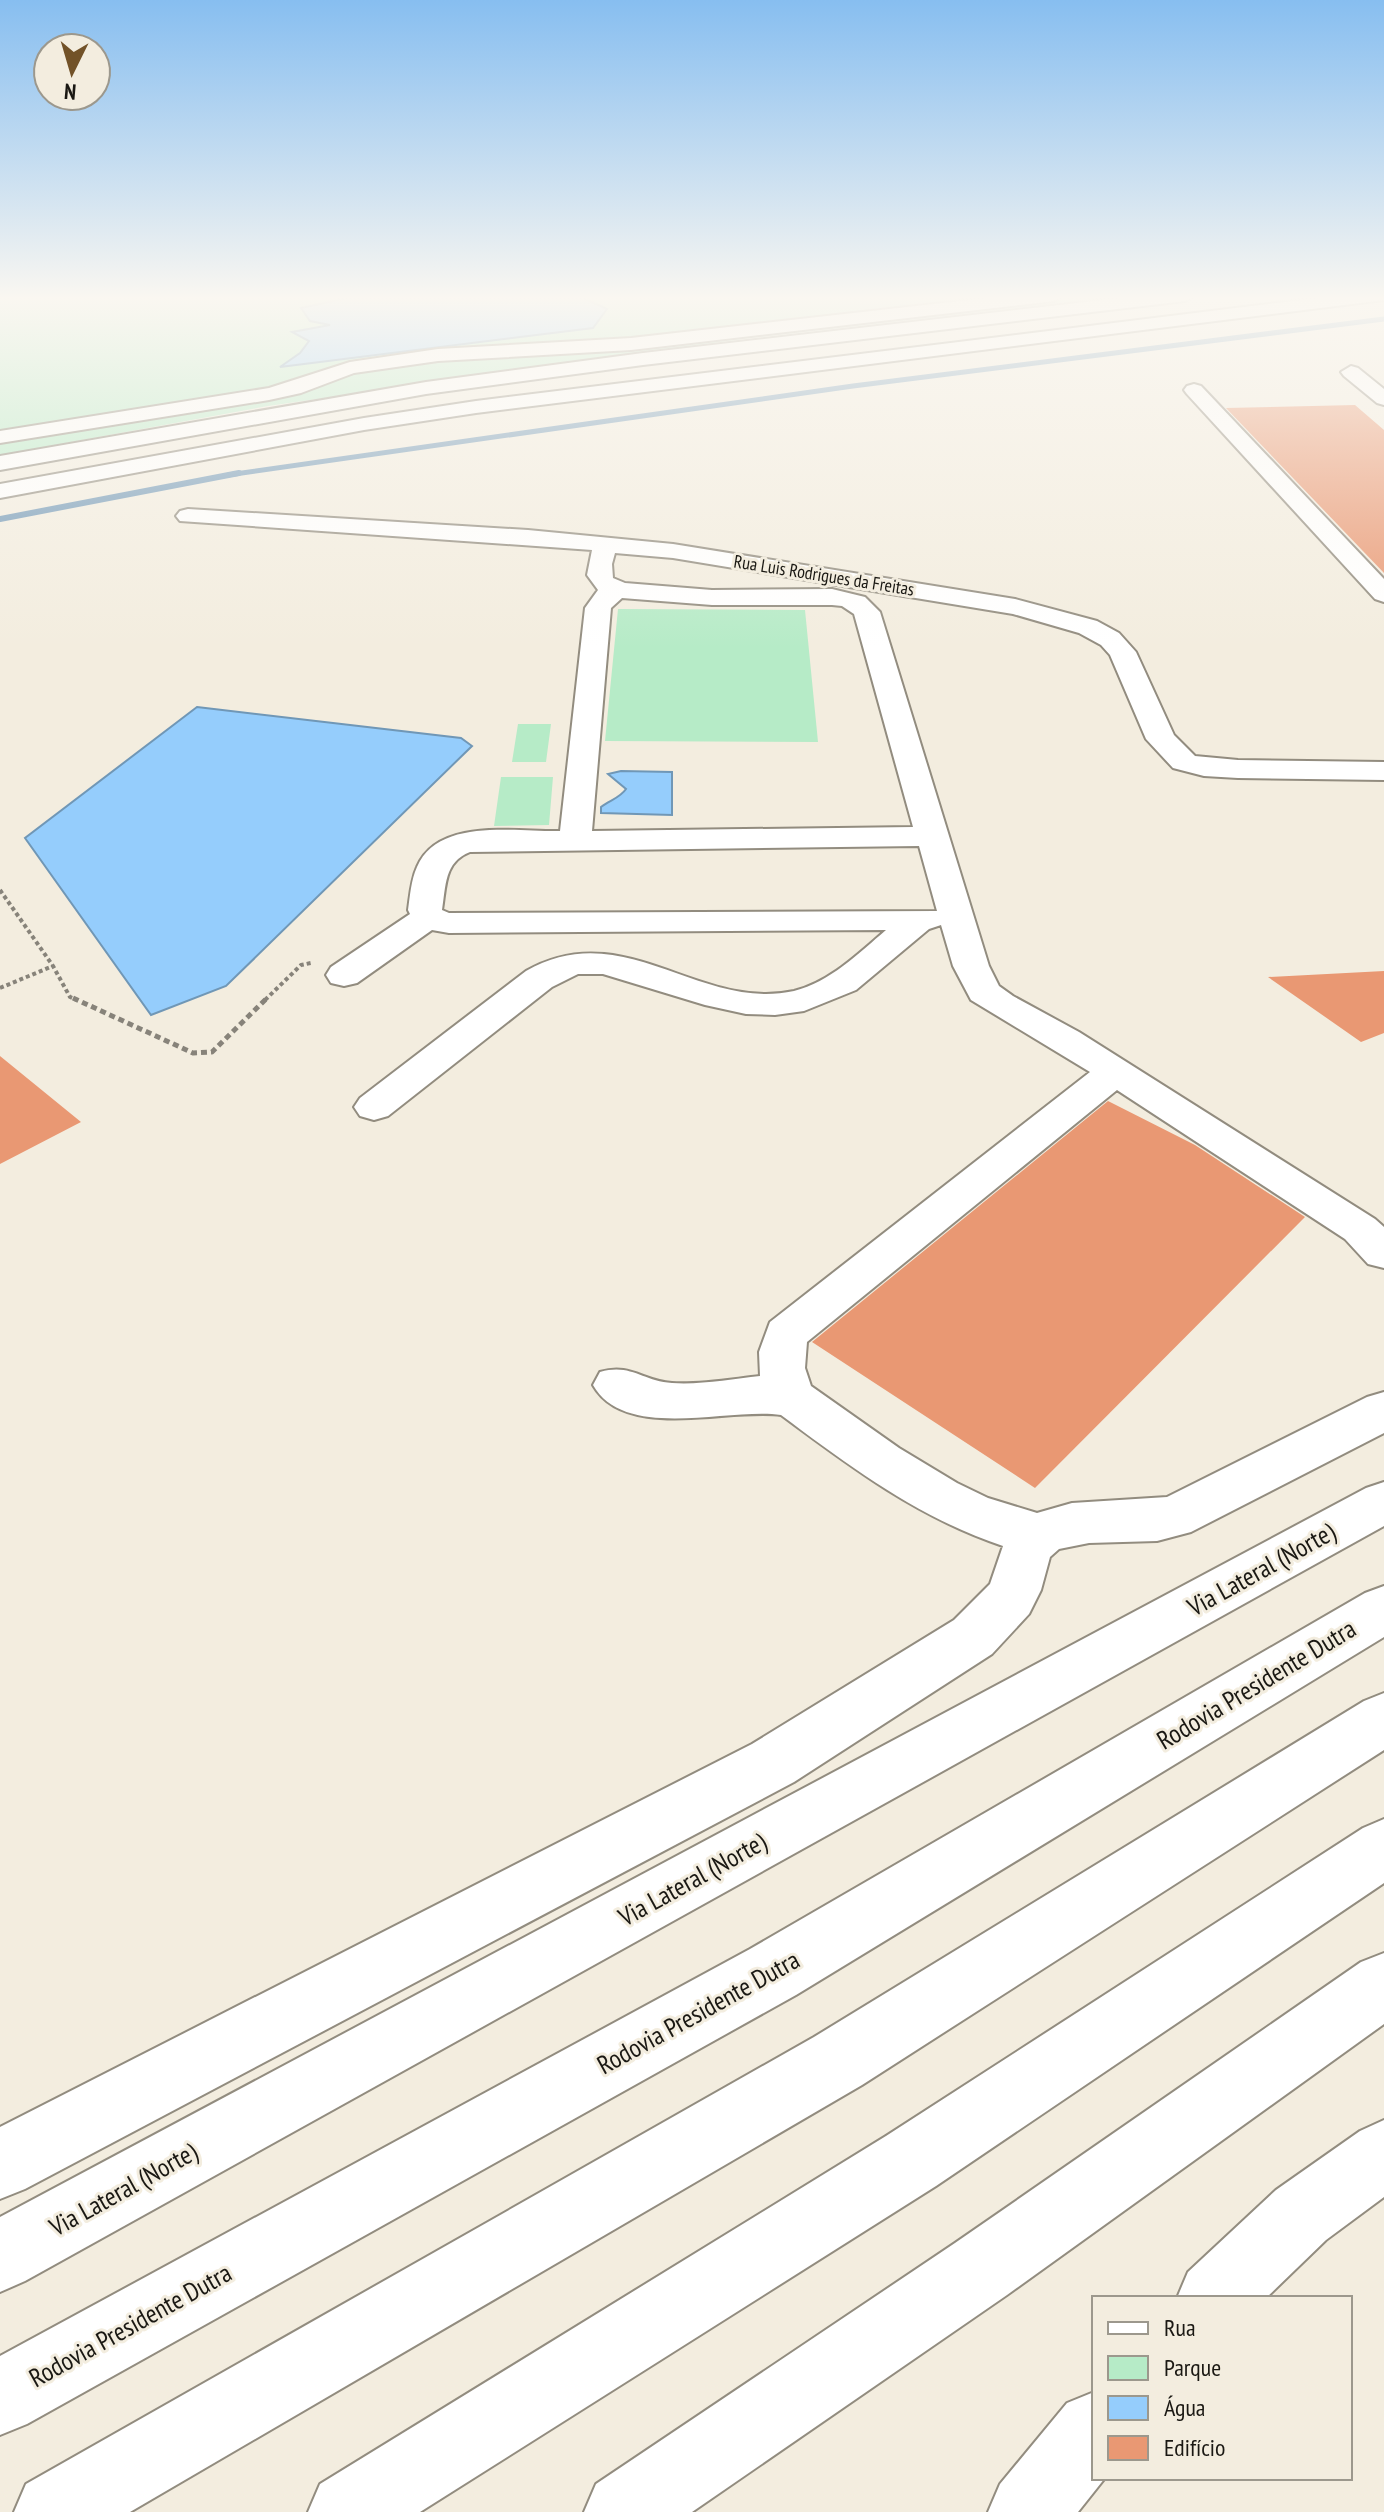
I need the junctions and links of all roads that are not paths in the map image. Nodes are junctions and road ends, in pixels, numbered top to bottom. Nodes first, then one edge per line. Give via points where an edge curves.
1 (149, 413) edge
2 (272, 413) edge
3 (435, 413) edge
4 (1216, 413) edge
5 (0, 437) edge
6 (0, 463) edge
7 (0, 491) edge
8 (188, 516) dead end
9 (607, 544) junction
10 (710, 587) junction
11 (616, 591) junction
12 (1384, 594) edge
13 (1384, 771) edge
14 (933, 836) junction
15 (575, 841) junction
16 (428, 917) junction
17 (920, 919) junction
18 (959, 919) junction
19 (564, 922) junction
20 (586, 961) junction
21 (348, 972) road end
22 (1115, 1072) junction
23 (374, 1107) dead end
24 (1384, 1253) edge
25 (617, 1385) dead end
26 (794, 1399) junction
27 (1384, 1410) edge
28 (1384, 1502) edge
29 (1039, 1535) junction
30 (1384, 1609) edge
31 (1384, 1719) edge
32 (1384, 1848) edge
33 (1384, 1985) edge
34 (1384, 2155) edge
35 (0, 2164) edge
36 (0, 2256) edge
37 (1216, 2296) edge
38 (0, 2397) edge
39 (1092, 2432) edge
40 (54, 2512) edge
41 (348, 2512) edge
42 (624, 2512) edge
43 (1028, 2512) edge

1 - 5 main road
2 - 6 main road
3 - 7 main road
4 - 12 main road
8 - 9 main road, Rua Luis Rodrigues da Freitas
9 - 11 main road via 598,569 602,581
9 - 13 main road, Rua Luis Rodrigues da Freitas via 1058,617 1099,633 1122,652 1161,739 1184,762 1216,768
10 - 10 main road via 758,579 677,563 659,566 667,576
10 - 11 main road via 640,595
10 - 14 main road via 832,597 862,606
11 - 15 main road via 598,608
14 - 15 main road
14 - 18 main road
15 - 16 main road via 468,842 443,850 436,858
16 - 19 main road via 449,923
16 - 21 main road
17 - 18 main road
17 - 19 main road
17 - 20 main road via 833,988 783,1002 724,999 627,968
18 - 22 main road via 984,992
19 - 20 main road via 569,942
20 - 23 main road via 563,965 539,979
22 - 24 main road via 1360,1229
22 - 26 main road via 786,1334 779,1358 782,1379
25 - 26 main road via 643,1397 674,1402 741,1395
26 - 29 main road via 919,1489 996,1525
27 - 29 main road via 1280,1467 1172,1517 1063,1526
28 - 36 main road, Via Lateral (Norte)
29 - 35 main road via 1025,1552 1011,1596 973,1637 773,1763
30 - 38 main road, Rodovia Presidente Dutra via 773,1972
31 - 40 main road via 838,2061
32 - 41 main road via 911,2161
33 - 42 main road
34 - 37 main road via 1301,2215
39 - 43 main road

